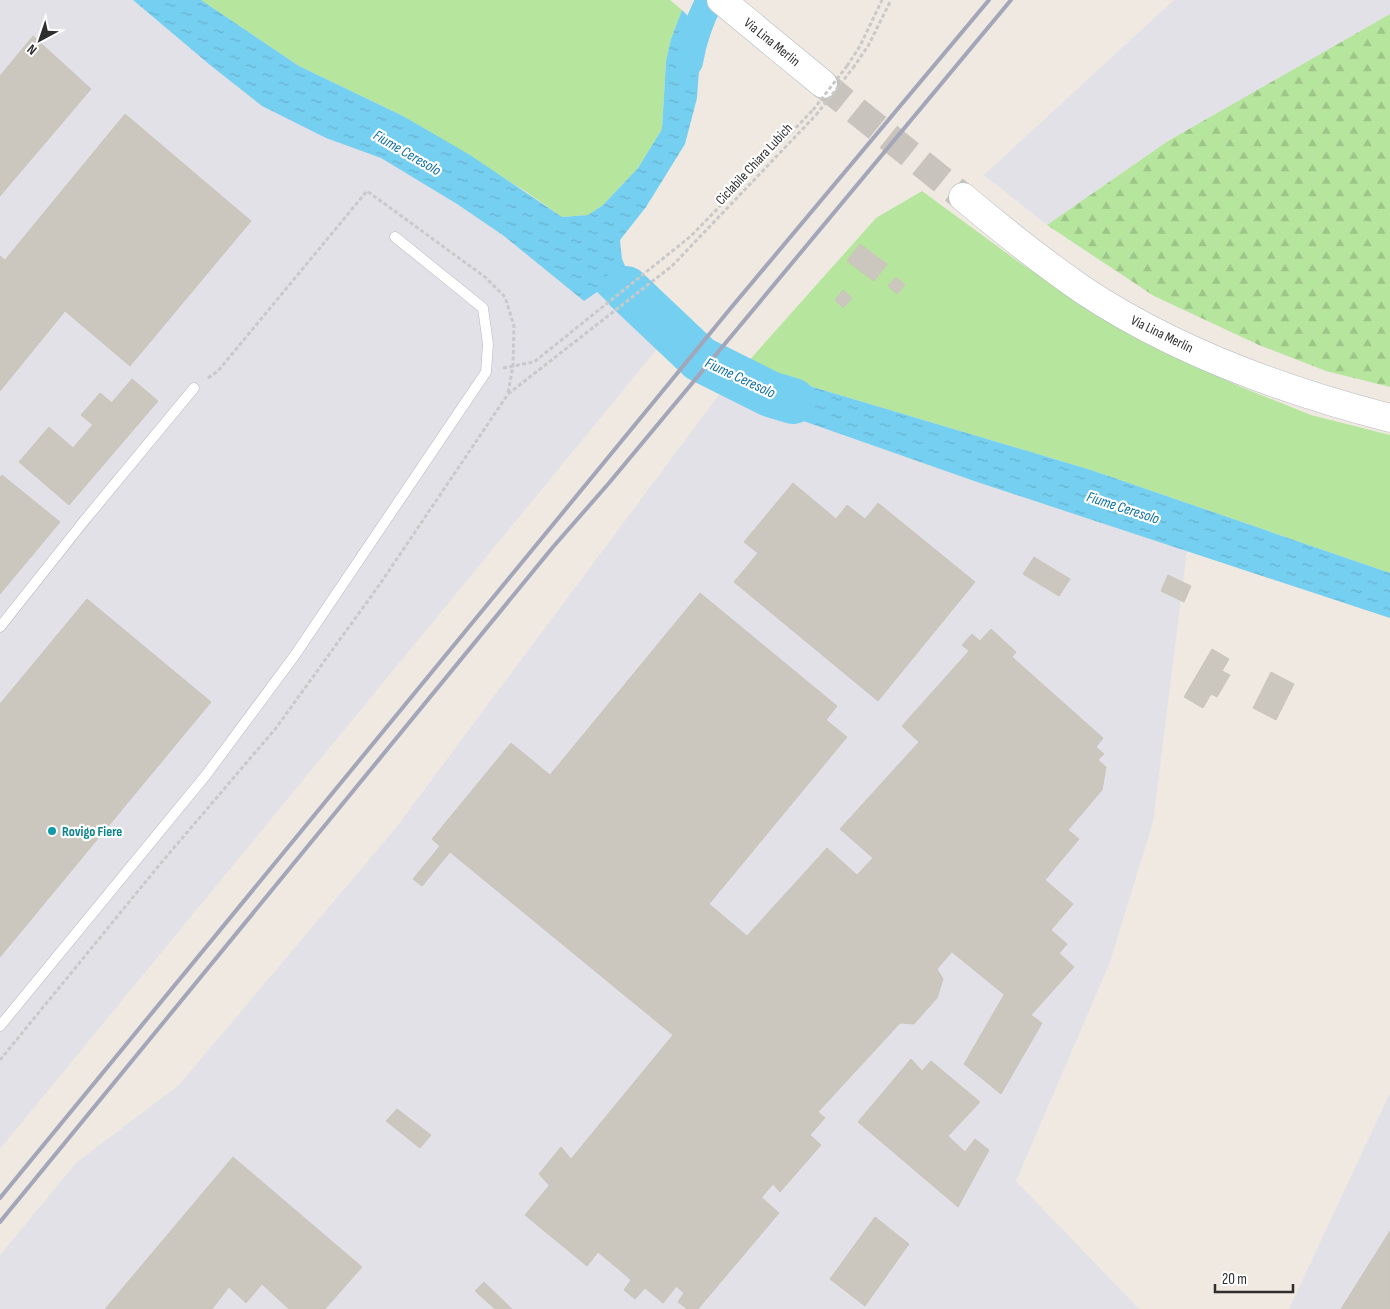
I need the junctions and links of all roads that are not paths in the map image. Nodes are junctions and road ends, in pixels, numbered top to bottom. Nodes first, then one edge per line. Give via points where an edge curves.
1 (728, 5) edge
2 (823, 84) tunnel mouth
3 (963, 197) tunnel mouth
4 (395, 237) dead end
5 (194, 388) road end
6 (1390, 418) edge
7 (0, 627) edge
8 (0, 1026) edge

1 - 2 main road, Via Lina Merlin
3 - 6 main road, Via Lina Merlin via 1075,284 1134,321 1249,374
4 - 8 lane via 483,308 488,344 486,372 294,655 206,775
5 - 7 lane

